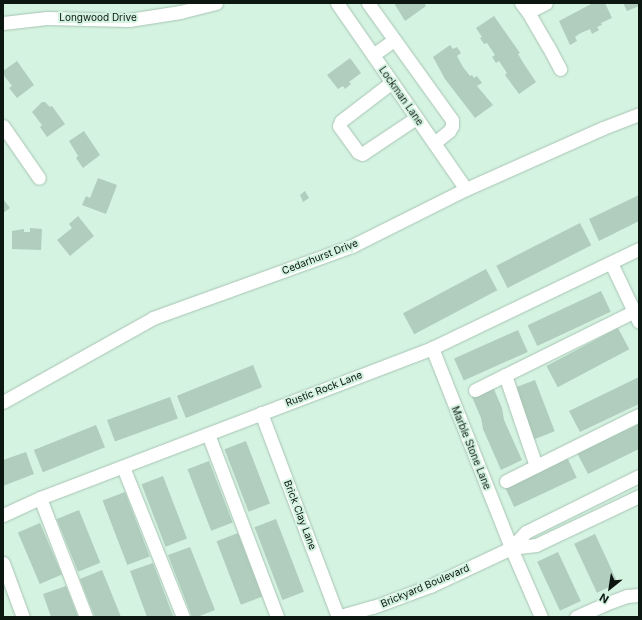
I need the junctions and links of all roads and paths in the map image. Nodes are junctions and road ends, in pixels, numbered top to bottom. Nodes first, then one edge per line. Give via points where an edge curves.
1 (216, 3) edge
2 (337, 3) edge
3 (368, 3) edge
4 (546, 3) edge
5 (524, 7) edge
6 (3, 23) edge
7 (394, 40) junction
8 (373, 54) junction
9 (560, 69) dead end
10 (392, 82) junction
11 (639, 114) edge
12 (416, 118) junction
13 (3, 126) edge
14 (434, 143) junction
15 (39, 178) dead end
16 (466, 189) junction
17 (639, 249) edge
18 (611, 263) junction
19 (637, 314) edge
20 (432, 348) junction
21 (505, 375) junction
22 (475, 390) dead end
23 (3, 402) edge
24 (261, 413) junction
25 (639, 414) edge
26 (208, 434) junction
27 (536, 466) junction
28 (123, 467) junction
29 (639, 476) edge
30 (506, 481) dead end
31 (639, 496) edge
32 (40, 498) junction
33 (3, 515) edge
34 (511, 548) junction
35 (3, 563) edge
36 (639, 595) edge
37 (23, 617) edge
38 (86, 617) edge
39 (183, 617) edge
40 (277, 617) edge
41 (337, 617) edge
42 (541, 617) edge
43 (576, 617) edge

1 - 6 street, Longwood Drive via 129,20 47,18
2 - 8 street, Lockman Lane
3 - 7 street
4 - 5 street
5 - 9 street
7 - 8 street
7 - 14 street via 452,120 449,131
8 - 10 street, Lockman Lane
10 - 12 street, Lockman Lane
10 - 12 street via 341,121 339,126 362,154
11 - 16 street, Cedarhurst Drive
12 - 14 street, Lockman Lane
13 - 15 street
14 - 16 street, Lockman Lane
16 - 23 street, Cedarhurst Drive via 352,246 153,318
17 - 18 street, Rustic Rock Lane
18 - 19 street
18 - 20 street, Rustic Rock Lane
19 - 21 street
20 - 24 street, Rustic Rock Lane
20 - 34 street, Marble Stone Lane
21 - 22 street
21 - 27 street
24 - 26 street, Rustic Rock Lane
24 - 41 street, Brick Clay Lane
25 - 27 street
26 - 28 street, Rustic Rock Lane
26 - 40 street
27 - 30 street
28 - 32 street, Rustic Rock Lane
28 - 39 street
29 - 34 street, Brickyard Boulevard via 526,532
31 - 34 street, Brickyard Boulevard via 536,545
32 - 33 street, Rustic Rock Lane
32 - 38 street
34 - 41 street, Brickyard Boulevard via 430,586
34 - 42 street, Marble Stone Lane
35 - 37 street
36 - 43 street via 627,596

